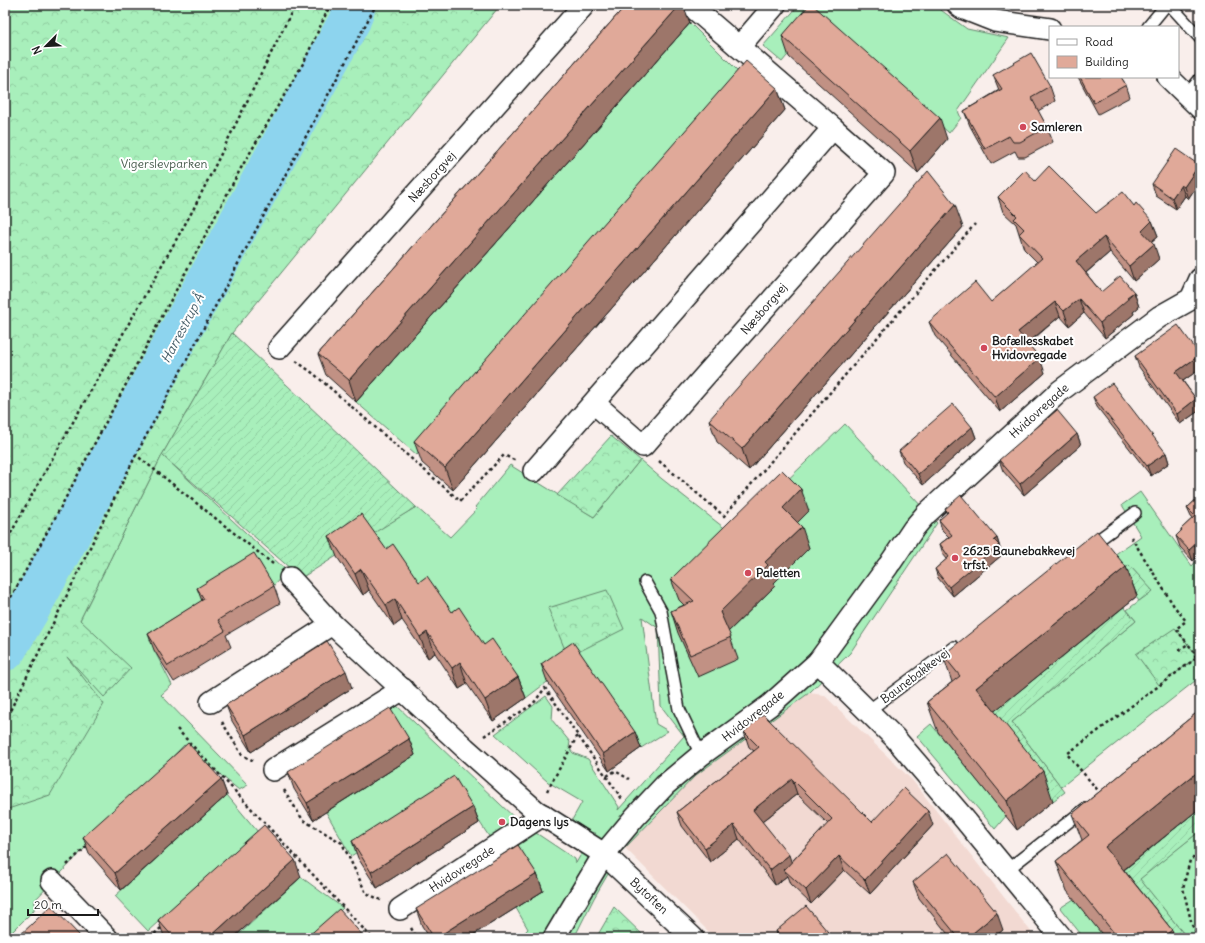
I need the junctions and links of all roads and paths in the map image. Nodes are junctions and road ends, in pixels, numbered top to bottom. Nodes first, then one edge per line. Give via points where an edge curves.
1 (295, 5) edge
2 (330, 5) edge
3 (376, 5) edge
4 (584, 5) edge
5 (690, 5) edge
6 (775, 5) edge
7 (958, 5) edge
8 (1166, 5) edge
9 (1170, 5) edge
10 (1149, 26) edge
11 (1049, 29) edge
12 (1200, 38) edge
13 (739, 47) junction
14 (1169, 78) edge
15 (1200, 79) edge
16 (1193, 102) edge
17 (833, 128) junction
18 (975, 224) dead end
19 (1200, 279) edge
20 (1196, 307) edge
21 (279, 348) joint
22 (594, 403) junction
23 (643, 446) junction
24 (136, 455) junction
25 (534, 471) joint
26 (1135, 514) dead end
27 (1122, 523) junction
28 (5, 544) edge
29 (1084, 551) edge
30 (290, 578) joint
31 (645, 582) dead end
32 (5, 608) edge
33 (332, 624) junction
34 (963, 640) edge
35 (1188, 644) junction
36 (1179, 650) dead end
37 (1195, 659) junction
38 (818, 662) junction
39 (1200, 663) edge
40 (403, 689) junction
41 (211, 702) joint
42 (868, 711) junction
43 (5, 721) edge
44 (177, 729) dead end
45 (578, 735) junction
46 (193, 746) junction
47 (465, 748) junction
48 (187, 751) edge
49 (701, 755) junction
50 (272, 770) junction
51 (607, 776) junction
52 (629, 779) dead end
53 (1102, 796) joint
54 (540, 813) junction
55 (636, 817) junction
56 (270, 828) junction
57 (264, 834) edge
58 (91, 843) edge
59 (1200, 853) edge
60 (604, 854) junction
61 (1007, 870) junction
62 (52, 880) joint
63 (400, 909) junction
64 (167, 922) edge
65 (107, 938) edge
66 (150, 938) edge
67 (372, 938) edge
68 (417, 938) edge
69 (554, 938) edge
70 (693, 938) edge
71 (1062, 938) edge
72 (1199, 938) edge

1 - 28 path via 193,210
2 - 32 path via 304,62 242,168
3 - 24 path
4 - 21 street, Næsborgvej
5 - 13 street, Næsborgvej
6 - 13 street
7 - 11 street via 995,21
8 - 10 lane
9 - 12 lane
13 - 17 street, Næsborgvej
14 - 16 street
15 - 16 lane
17 - 22 street
17 - 23 street, Næsborgvej via 884,173
18 - 23 path via 724,516
19 - 20 street, Hvidovregade
20 - 38 street, Hvidovregade via 1159,317 1060,391 926,514
21 - 25 path via 314,374 460,501 504,455
22 - 23 street
22 - 25 street
24 - 30 path
24 - 43 path
26 - 27 lane
27 - 29 lane
27 - 35 path via 1174,606 1186,620 1176,629
30 - 33 street
31 - 49 lane via 661,611 679,709
33 - 40 street
33 - 41 street
34 - 42 lane, Baunebakkevej
35 - 36 path
35 - 37 path via 1195,653
37 - 39 path
37 - 53 path via 1067,754
38 - 42 street, Baunebakkevej
38 - 49 street, Hvidovregade via 770,705
40 - 47 street
40 - 50 street
41 - 50 path via 242,755
42 - 61 street, Baunebakkevej via 900,744
44 - 46 path
45 - 47 path via 545,688 533,704
45 - 51 path
45 - 54 path
46 - 48 path
46 - 56 path
47 - 54 street
49 - 55 street, Hvidovregade via 665,785
50 - 63 path via 303,820 342,842 366,893
51 - 52 path via 616,771
51 - 55 path
53 - 61 lane
54 - 60 street
54 - 63 street, Hvidovregade
55 - 60 street, Hvidovregade
56 - 57 path
56 - 67 path
58 - 62 path
59 - 72 path via 1190,860 1183,888 1192,926
60 - 69 street, Hvidovregade
60 - 70 street, Bytoften
61 - 71 street, Baunebakkevej
62 - 65 street
63 - 68 path
64 - 66 path

